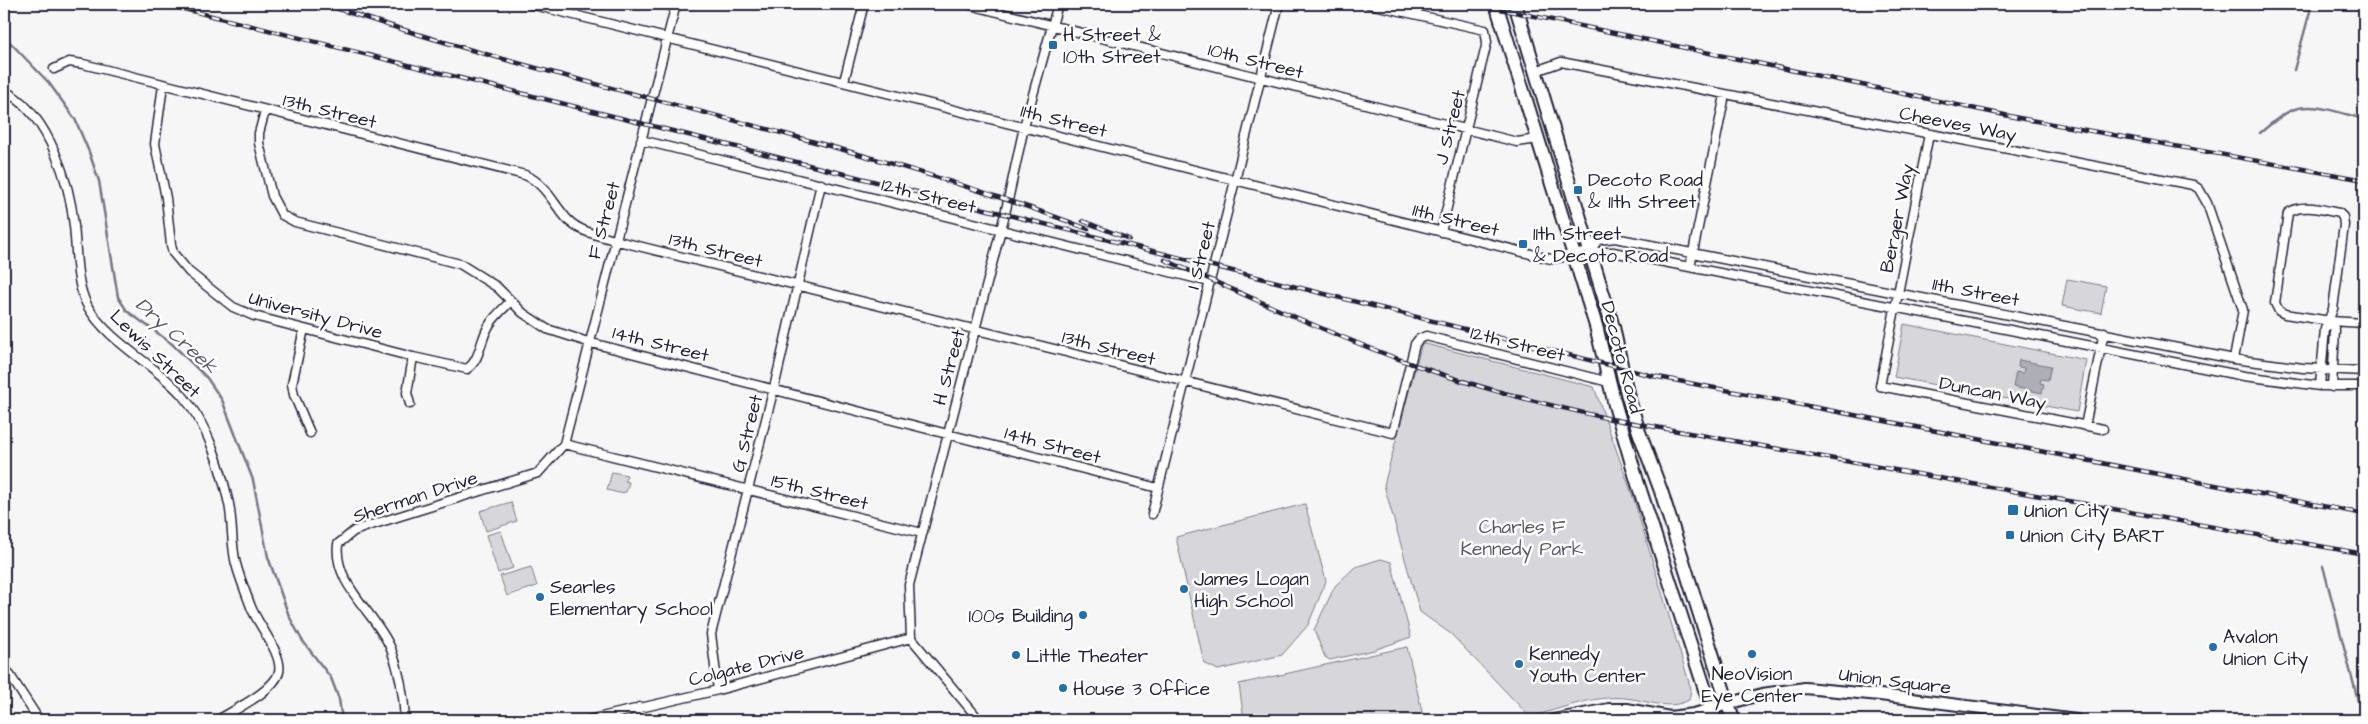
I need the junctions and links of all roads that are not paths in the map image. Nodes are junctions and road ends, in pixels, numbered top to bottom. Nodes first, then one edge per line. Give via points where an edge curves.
1 (530, 4) edge
2 (676, 4) edge
3 (864, 4) edge
4 (966, 4) edge
5 (1058, 4) edge
6 (1279, 4) edge
7 (1369, 4) edge
8 (1496, 4) edge
9 (1515, 4) edge
10 (1053, 25) junction
11 (667, 38) junction
12 (54, 69) dead end
13 (1536, 71) junction
14 (1261, 78) junction
15 (844, 81) junction
16 (163, 85) junction
17 (1725, 94) junction
18 (7, 95) edge
19 (265, 110) junction
20 (1024, 127) junction
21 (1466, 129) junction
22 (1929, 134) junction
23 (1538, 139) junction
24 (641, 140) junction
25 (1235, 180) junction
26 (821, 184) junction
27 (1000, 230) junction
28 (1441, 232) junction
29 (614, 240) junction
30 (1589, 252) junction
31 (1693, 253) junction
32 (1575, 256) junction
33 (1690, 267) junction
34 (1210, 282) junction
35 (797, 287) junction
36 (1898, 293) junction
37 (511, 301) junction
38 (1895, 308) junction
39 (2330, 321) junction
40 (2364, 323) edge
41 (304, 329) junction
42 (974, 330) junction
43 (2104, 332) junction
44 (588, 342) junction
45 (2101, 348) junction
46 (413, 358) junction
47 (2234, 359) junction
48 (2321, 370) junction
49 (2332, 370) junction
50 (2364, 371) edge
51 (1609, 382) junction
52 (1186, 383) junction
53 (2320, 386) junction
54 (2364, 386) edge
55 (2332, 387) junction
56 (774, 388) junction
57 (410, 404) dead end
58 (2085, 426) junction
59 (2103, 429) dead end
60 (948, 433) junction
61 (1393, 433) joint
62 (310, 434) dead end
63 (564, 444) junction
64 (1158, 488) junction
65 (748, 490) junction
66 (1152, 514) dead end
67 (922, 533) junction
68 (911, 638) junction
69 (4, 666) edge
70 (718, 690) junction
71 (1728, 704) junction
72 (639, 707) junction
73 (1713, 715) edge
74 (1566, 719) edge
75 (39, 720) edge
76 (218, 720) edge
77 (406, 720) edge
78 (588, 720) edge
79 (642, 720) edge
80 (977, 720) edge
81 (1553, 720) edge
82 (1733, 720) edge
83 (2076, 720) edge

1 - 11 street, 11th Street
2 - 11 street, F Street
3 - 15 street
4 - 10 street, 10th Street
5 - 10 street, H Street
6 - 14 street, I Street
7 - 21 street, J Street via 1485,30 1487,42
8 - 23 main road, Decoto Road
9 - 13 main road, Decoto Road
10 - 14 street, 10th Street
10 - 20 street, H Street
11 - 15 street, 11th Street
11 - 24 street, F Street
12 - 16 street, 13th Street via 69,62
13 - 17 street, Cheeves Way via 1560,62
13 - 30 main road, Decoto Road
14 - 21 street, 10th Street
14 - 25 street, I Street
15 - 20 street, 11th Street
16 - 19 street, 13th Street
16 - 41 street, University Drive via 155,144 173,253 189,272 233,308
17 - 22 street, Cheeves Way
17 - 31 street
18 - 76 street, Lewis Street via 23,102 36,119 63,173 71,200 79,280 88,307 104,326 181,394 202,423 214,451 229,505 236,564 254,614 278,657 279,671 272,685
19 - 29 street, 13th Street via 525,175 540,184 576,226
19 - 37 street, 14th Street via 259,143 272,196 282,215 295,222 460,264 497,287
20 - 25 street, 11th Street
20 - 27 street, H Street
21 - 23 street, 10th Street via 1522,142
21 - 28 street, J Street
22 - 36 street, Berger Way
22 - 47 street, Cheeves Way via 2197,187 2207,203 2243,310
23 - 32 main road, Decoto Road
24 - 26 street, 12th Street
24 - 29 street, F Street
25 - 28 street, 11th Street
25 - 34 street, I Street
26 - 27 street, 12th Street
26 - 35 street, G Street
27 - 34 street, 12th Street
27 - 42 street, H Street
28 - 32 street, 11th Street via 1550,259
29 - 35 street, 13th Street
29 - 44 street, F Street
30 - 31 street, 11th Street via 1598,240 1615,238
30 - 32 street, 11th Street
30 - 33 street, 11th Street via 1634,254
30 - 71 main road, Decoto Road via 1613,327 1627,393
31 - 33 street
31 - 36 street, 11th Street
32 - 51 main road, Decoto Road
33 - 38 street, 11th Street
34 - 52 street, I Street
35 - 42 street, 13th Street
35 - 56 street, G Street
36 - 38 street, Berger Way
36 - 43 street, 11th Street
37 - 44 street, 14th Street via 547,329
37 - 46 street, University Drive via 490,324 475,361 467,369
38 - 45 street, 11th Street
38 - 58 street, Duncan Way via 1880,386
39 - 39 street via 2343,234 2342,217 2339,213 2294,209 2288,213 2275,303 2285,314
39 - 40 street
39 - 48 street via 2325,329
39 - 49 street via 2335,330
41 - 46 street, University Drive
41 - 62 street via 292,384
42 - 52 street, 13th Street
42 - 60 street, H Street
43 - 45 street
43 - 47 street, 11th Street
44 - 56 street, 14th Street
44 - 63 street, F Street
45 - 53 street, 11th Street via 2244,376
45 - 58 street
46 - 57 street via 407,393
47 - 48 street, 11th Street
48 - 49 street, 11th Street
48 - 53 street
49 - 50 street, 11th Street
49 - 55 street
51 - 61 street, 12th Street via 1426,336 1415,344
51 - 73 main road, Decoto Road via 1637,481
52 - 61 street, 13th Street
52 - 64 street, I Street
53 - 55 street, 11th Street
54 - 55 street, 11th Street
56 - 60 street, 14th Street
56 - 65 street, G Street
58 - 59 street
60 - 64 street, 14th Street
60 - 67 street, H Street
63 - 65 street, 15th Street
63 - 77 street, Sherman Drive via 538,473 354,531 338,544 337,556 348,584 390,648 404,694
64 - 66 street, I Street
65 - 67 street, 15th Street
65 - 70 street, G Street via 711,634
67 - 68 street, H Street via 909,585
68 - 70 street, Colgate Drive
68 - 80 street
69 - 75 street
70 - 72 street, Colgate Drive
71 - 73 street, Union Square
71 - 82 main road, Decoto Road
71 - 83 street, Union Square via 1776,691 1817,689
72 - 78 street, Colgate Drive
72 - 79 street
73 - 74 street, Union Square via 1670,716 1609,709
74 - 81 street, Union Square

